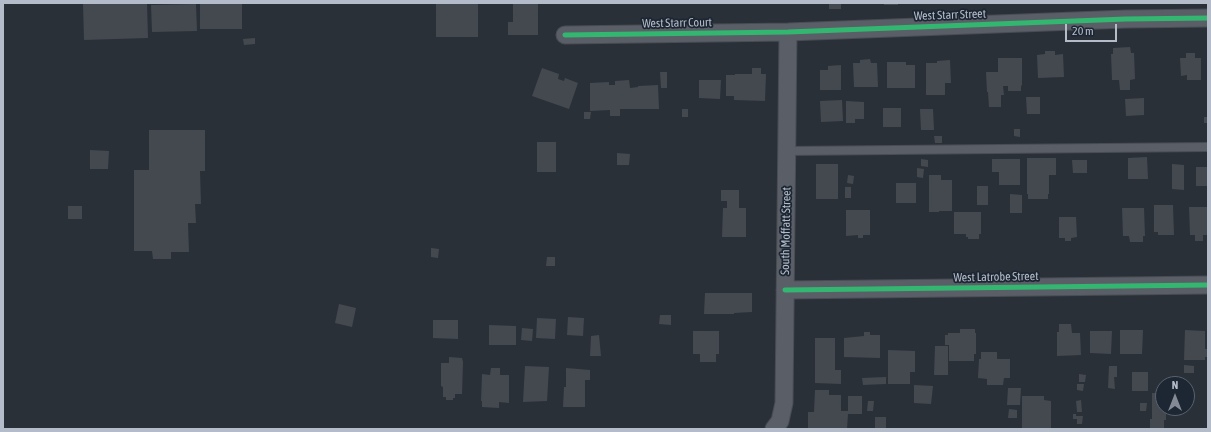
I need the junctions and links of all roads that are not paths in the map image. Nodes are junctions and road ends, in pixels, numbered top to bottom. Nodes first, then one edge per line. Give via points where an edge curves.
1 (1126, 11) edge
2 (1208, 18) edge
3 (788, 32) junction
4 (565, 35) dead end
5 (1208, 147) edge
6 (787, 151) junction
7 (1208, 284) edge
8 (785, 290) junction
9 (774, 429) edge

1 - 2 street, West Starr Street
1 - 3 street, West Starr Street
3 - 4 street, West Starr Court
3 - 6 street, South Moffatt Street
5 - 6 lane
6 - 8 street, South Moffatt Street
7 - 8 street, West Latrobe Street
8 - 9 street, South Moffatt Street via 784,403 780,421

